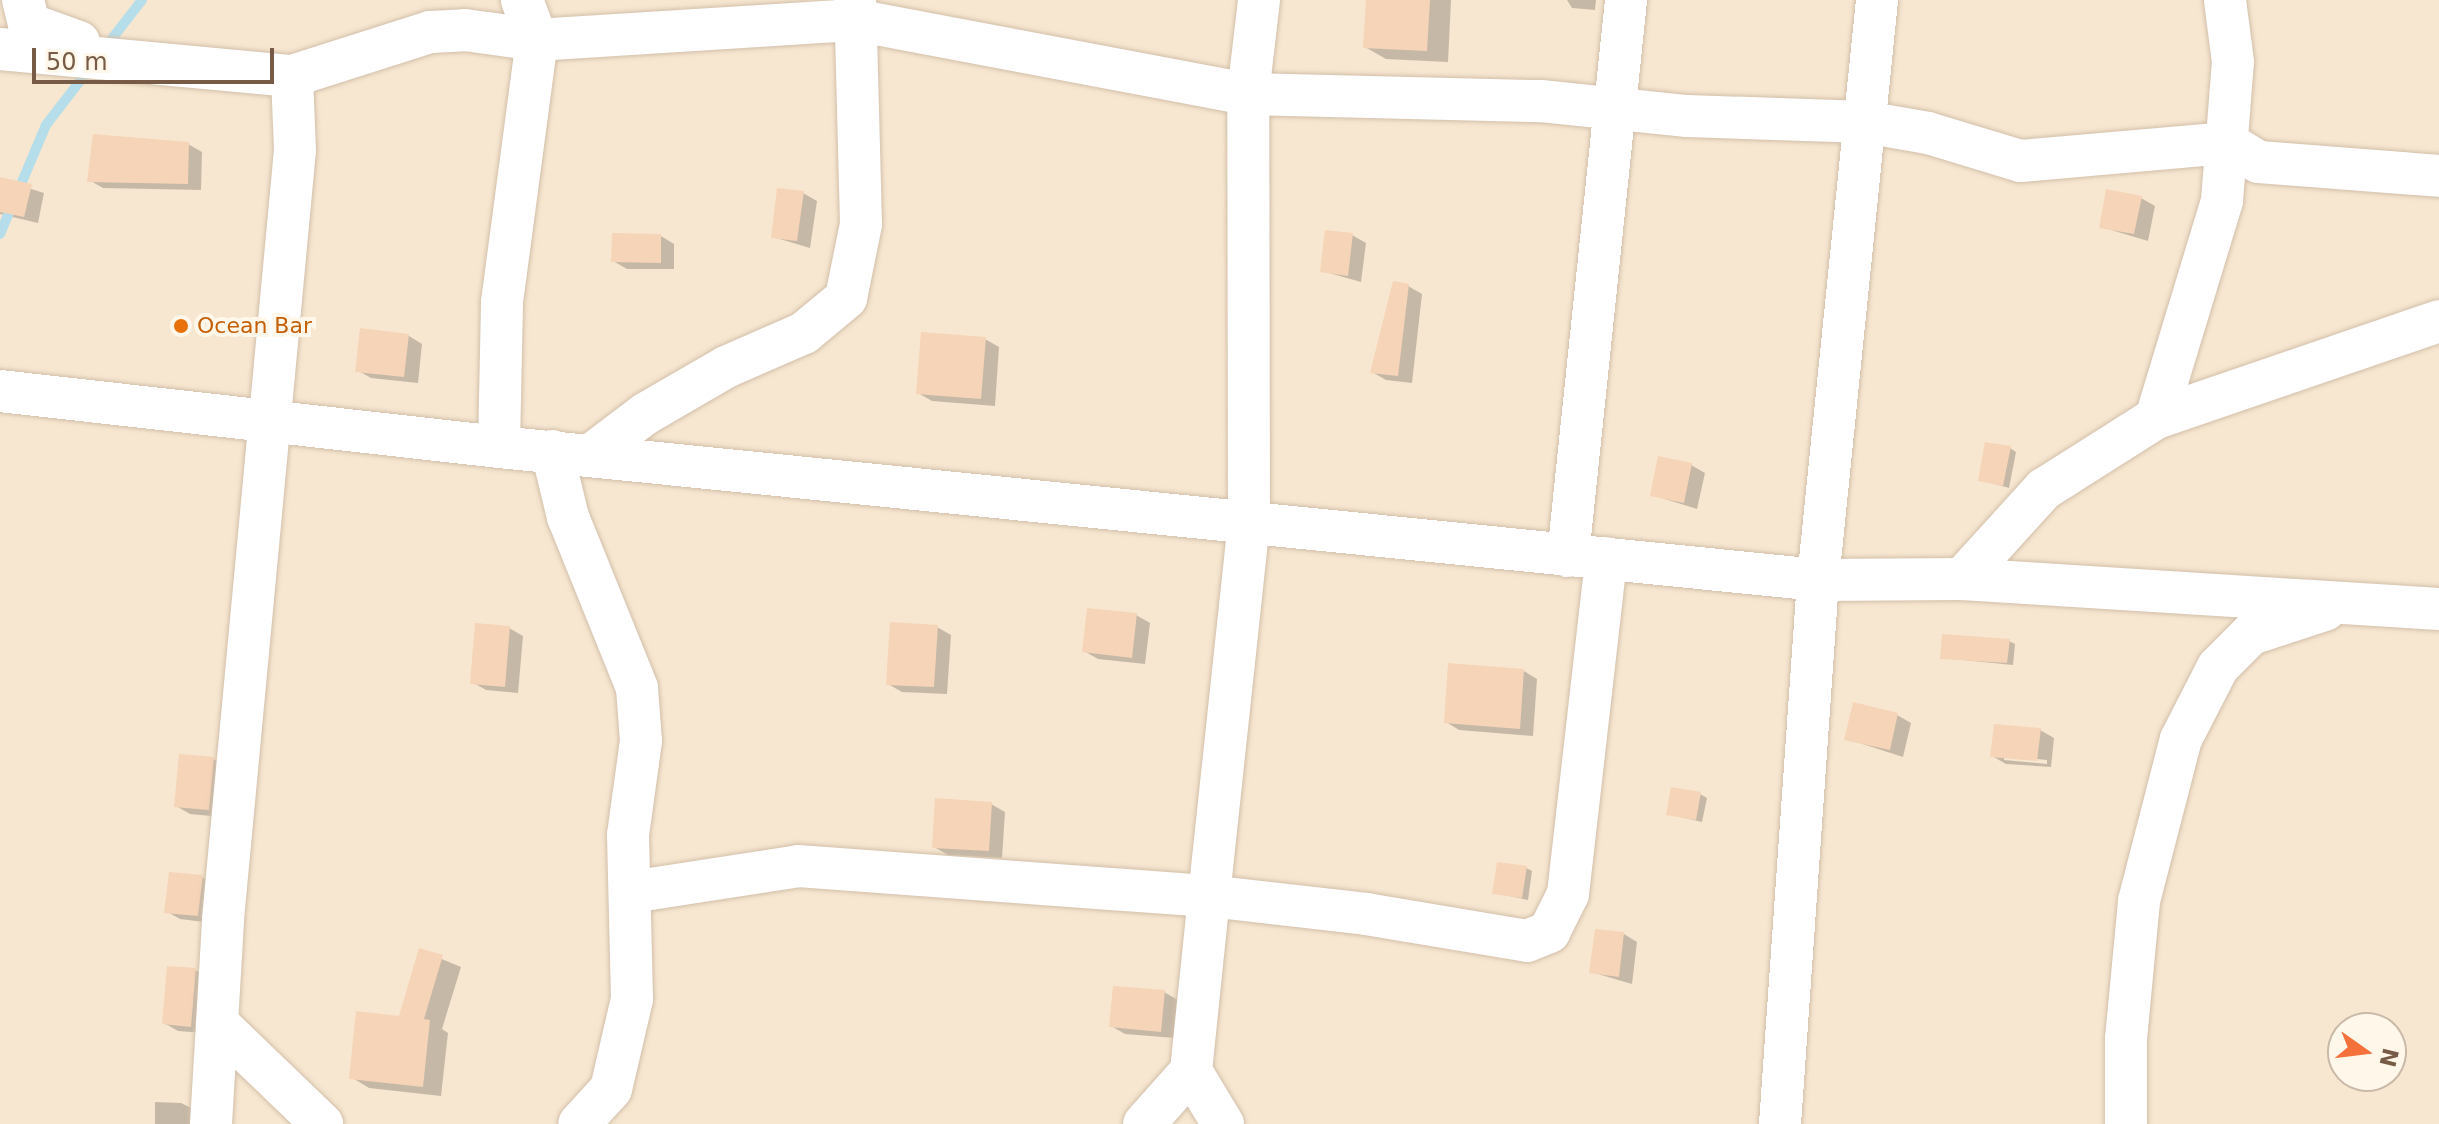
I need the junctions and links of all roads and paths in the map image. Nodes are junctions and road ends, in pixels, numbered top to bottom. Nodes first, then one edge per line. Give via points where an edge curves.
1 (23, 0) edge
2 (522, 0) edge
3 (1259, 0) edge
4 (1626, 0) edge
5 (1877, 0) edge
6 (2225, 0) edge
7 (855, 10) edge
8 (537, 40) junction
9 (0, 49) edge
10 (84, 58) junction
11 (292, 76) junction
12 (1248, 94) junction
13 (1611, 110) junction
14 (1865, 122) junction
15 (2228, 143) junction
16 (2439, 176) edge
17 (2439, 321) edge
18 (0, 391) edge
19 (2156, 418) junction
20 (272, 424) junction
21 (499, 447) junction
22 (572, 453) junction
23 (1249, 523) junction
24 (1587, 557) junction
25 (1962, 579) junction
26 (1818, 580) junction
27 (2349, 602) junction
28 (2439, 609) edge
29 (631, 892) junction
30 (1209, 896) junction
31 (217, 1023) junction
32 (1191, 1071) junction
33 (211, 1124) edge
34 (322, 1124) edge
35 (579, 1124) edge
36 (1144, 1124) edge
37 (1223, 1124) edge
38 (1780, 1124) edge
39 (2126, 1124) edge

1 - 10 street via 29,24 76,39 85,46
2 - 8 street
3 - 12 street
4 - 13 street
5 - 14 street
6 - 15 street via 2233,62
7 - 8 street
7 - 12 street
7 - 22 street via 861,224 846,298 804,333 726,367
8 - 11 street via 465,30 430,32
8 - 21 street via 502,302
9 - 10 street
10 - 11 street
11 - 20 street via 295,150
12 - 13 street via 1541,101
12 - 23 street
13 - 14 street
13 - 24 street
14 - 15 street via 1928,133 2021,161
14 - 26 street
15 - 16 street via 2259,162
15 - 19 street via 2222,201
17 - 19 street
18 - 20 street
19 - 25 street via 2044,489
20 - 21 street
20 - 31 street
21 - 22 street
22 - 23 street
22 - 29 street via 568,517 637,688 641,741 628,835
23 - 24 street
23 - 30 street
24 - 26 street
24 - 30 street via 1568,894 1549,932 1527,941 1366,914
25 - 26 street
25 - 27 street
26 - 38 street
27 - 28 street
27 - 39 street via 2251,634 2218,667 2181,739 2139,901 2126,1039
29 - 30 street via 798,866
29 - 35 street via 632,999 620,1061 611,1089
30 - 32 street
31 - 33 street
31 - 34 street
32 - 36 street
32 - 37 street

